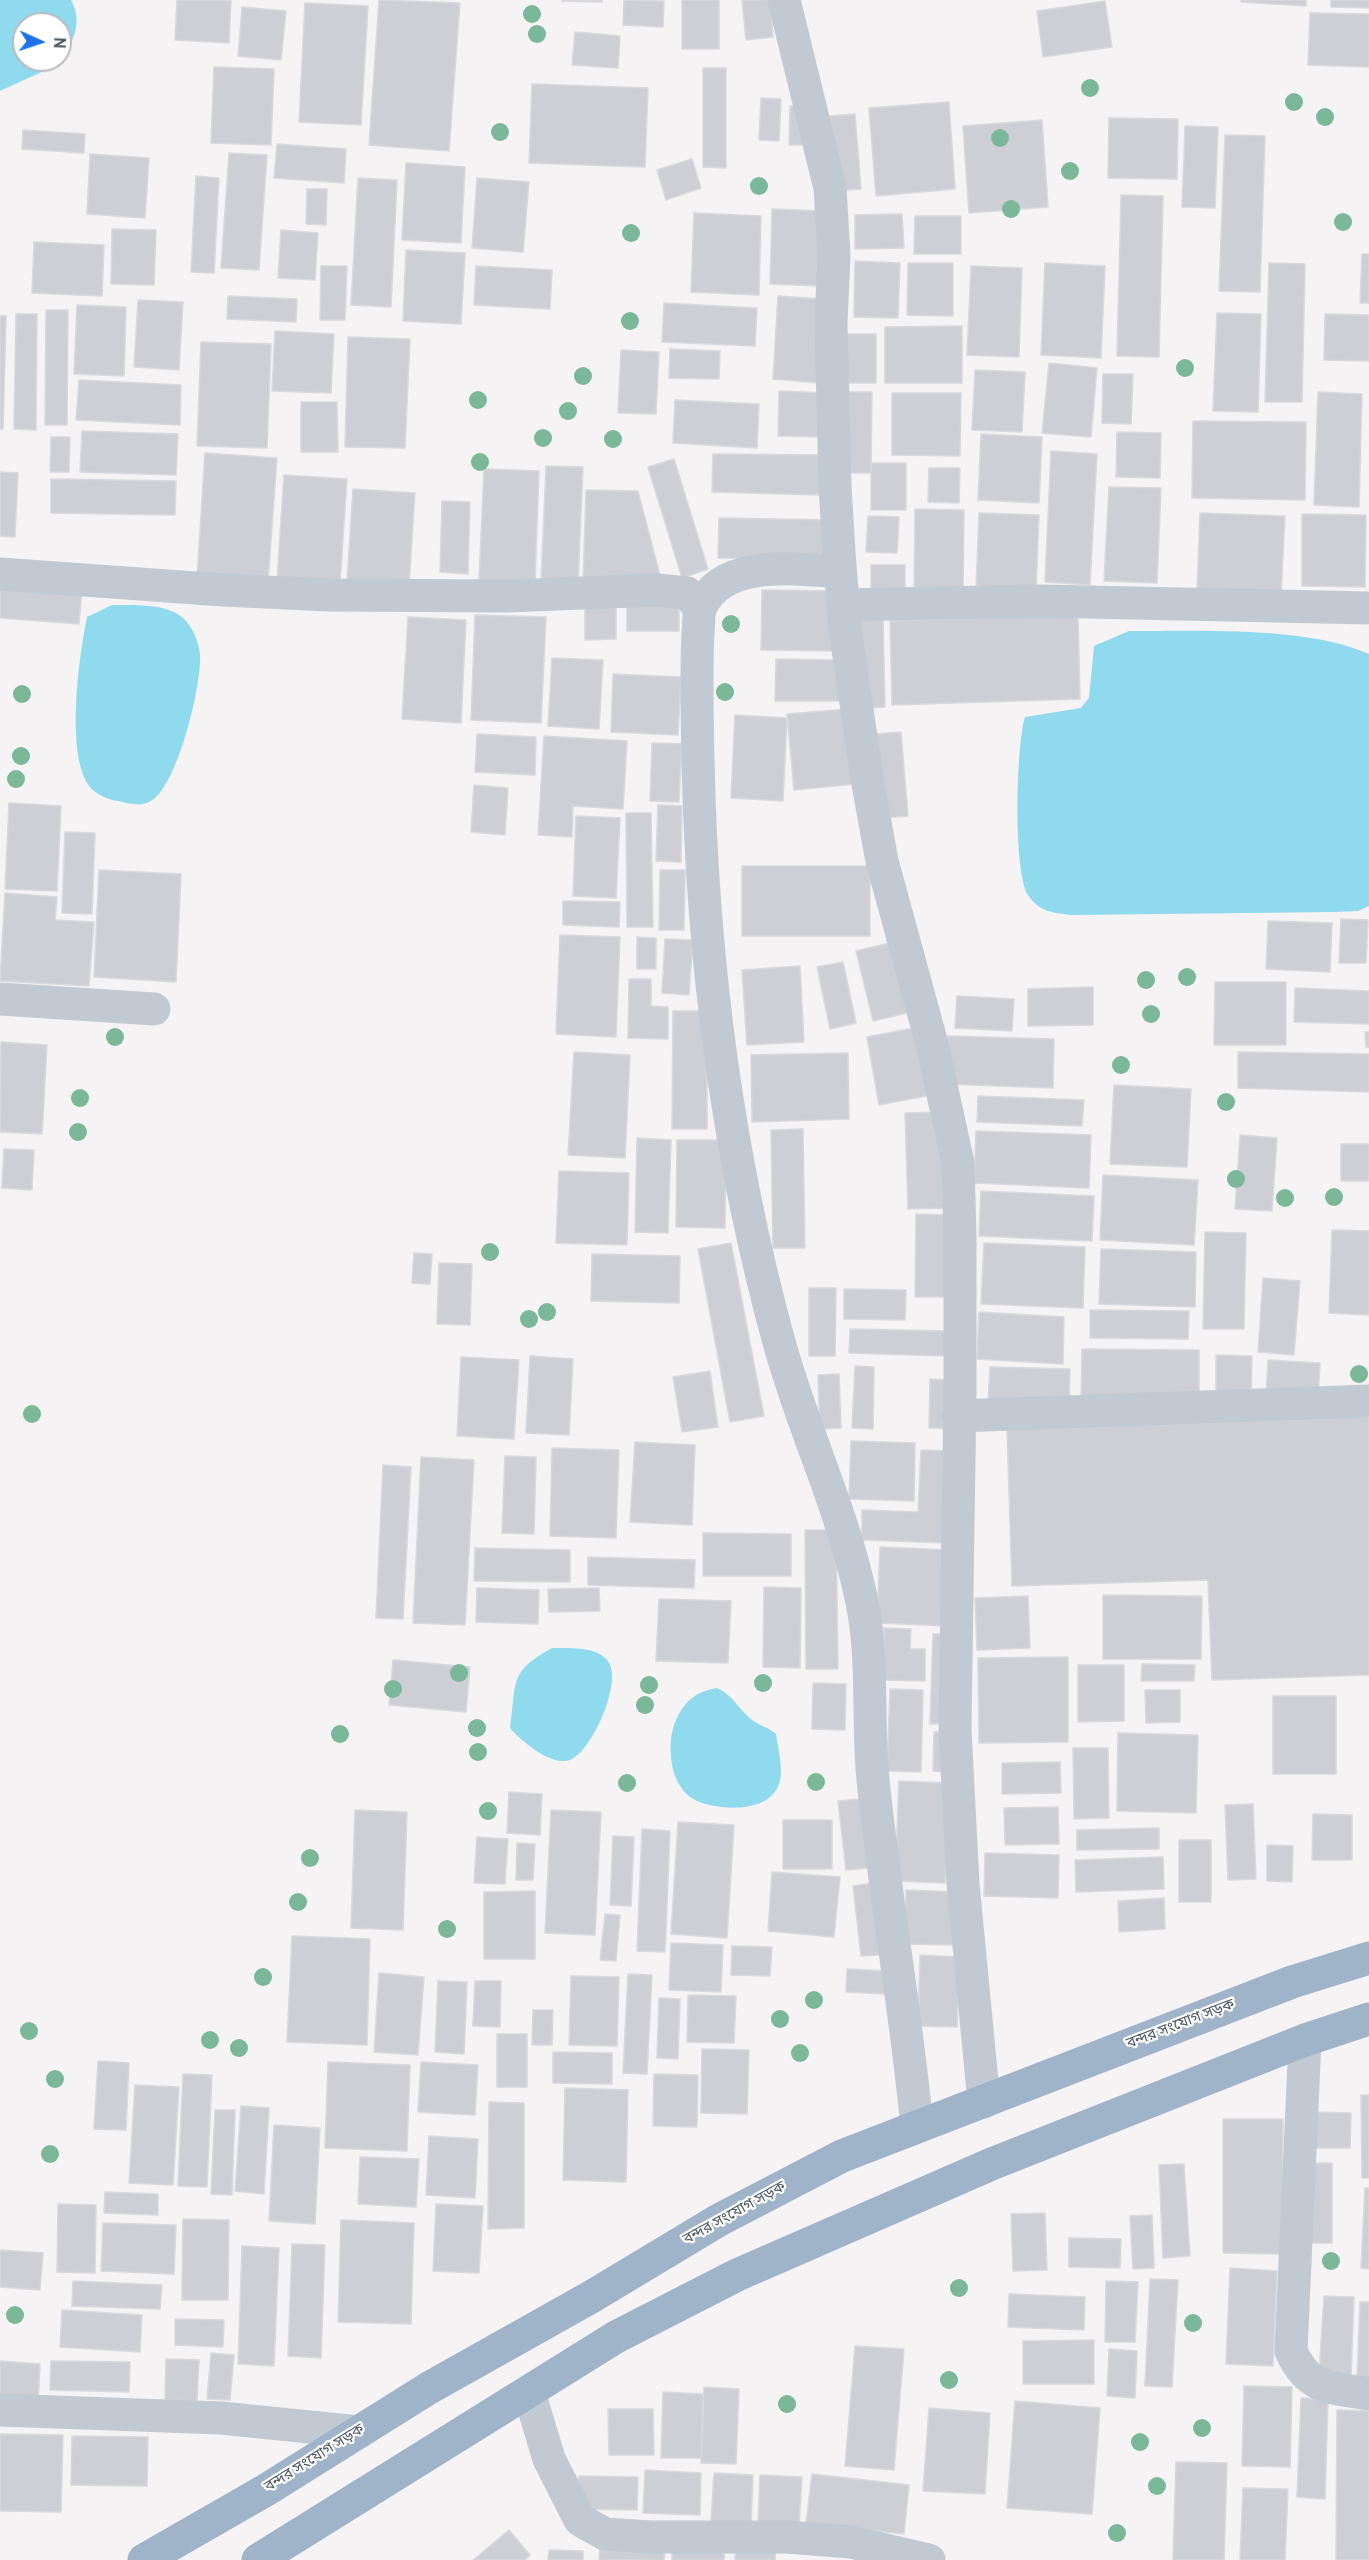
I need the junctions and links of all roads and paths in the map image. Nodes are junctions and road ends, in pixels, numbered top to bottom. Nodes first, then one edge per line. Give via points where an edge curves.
1 (784, 0) edge
2 (840, 572) junction
3 (0, 574) edge
4 (843, 604) junction
5 (700, 608) junction
6 (1369, 608) edge
7 (0, 999) edge
8 (154, 1009) dead end
9 (1369, 1401) edge
10 (958, 1416) junction
11 (1369, 1958) edge
12 (1369, 2019) edge
13 (1305, 2040) junction
14 (984, 2102) junction
15 (917, 2127) junction
16 (529, 2392) junction
17 (1369, 2394) edge
18 (0, 2410) edge
19 (359, 2432) junction
20 (144, 2560) edge
21 (258, 2560) edge
22 (929, 2560) edge

1 - 2 street via 830,188
2 - 4 street
2 - 5 street via 753,571 719,582
3 - 5 street via 223,591 339,595 508,596 657,590 687,593
4 - 6 street via 1041,601
4 - 10 street via 882,861 940,1073 958,1163
5 - 15 street via 697,710 703,887 726,1087 756,1251 780,1346 847,1537 863,1606 871,1684 874,1790
7 - 8 street
9 - 10 street
10 - 14 street via 956,1792
11 - 14 highway, বন্দর সংযোগ সড়ক via 1292,1982
12 - 13 highway
13 - 16 highway via 978,2170 740,2274 616,2337
13 - 17 street via 1291,2351 1299,2370 1312,2382
14 - 15 highway, বন্দর সংযোগ সড়ক
15 - 19 highway, বন্দর সংযোগ সড়ক via 842,2156 720,2220
16 - 21 highway
16 - 22 street via 549,2459 580,2520 605,2534 851,2542
18 - 19 street via 222,2418
19 - 20 highway, বন্দর সংযোগ সড়ক

